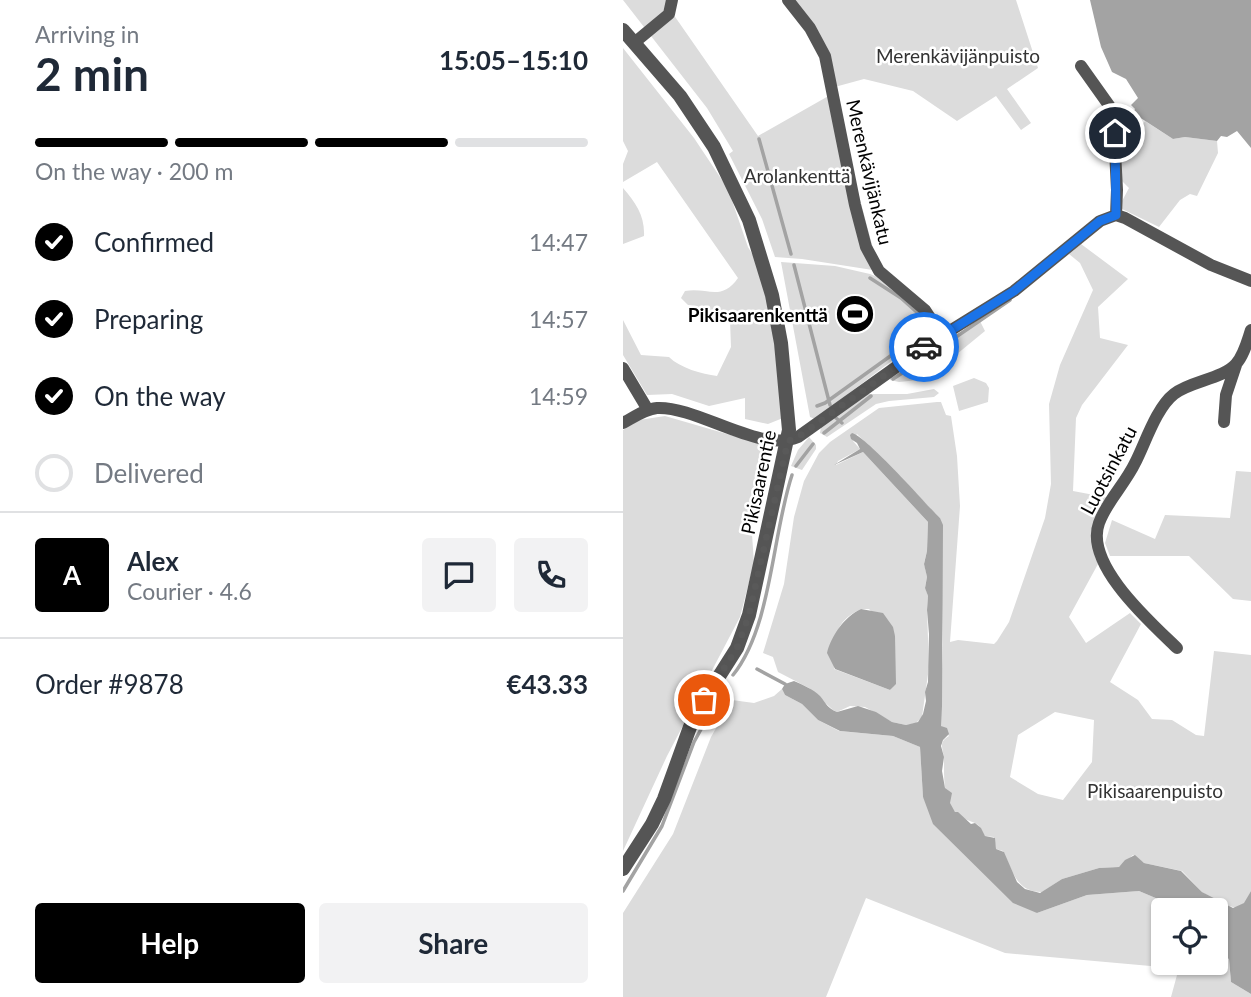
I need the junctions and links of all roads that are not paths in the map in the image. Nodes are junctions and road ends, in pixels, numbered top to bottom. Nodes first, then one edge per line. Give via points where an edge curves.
1 (672, 0) edge
2 (788, 0) edge
3 (623, 30) edge
4 (634, 43) junction
5 (1081, 66) dead end
6 (1116, 215) junction
7 (1251, 281) edge
8 (1251, 330) edge
9 (942, 336) junction
10 (1238, 361) junction
11 (623, 368) edge
12 (648, 410) junction
13 (1224, 422) dead end
14 (623, 423) edge
15 (788, 441) junction
16 (1177, 648) dead end
17 (623, 869) edge

1 - 4 street via 670,15
2 - 9 street, Merenkävijänkatu via 825,56 866,247 879,271 925,310
3 - 4 street, Pikisaarentie
4 - 15 street, Pikisaarentie via 695,118 749,220 772,295 781,344
5 - 6 street via 1113,111
6 - 7 street
6 - 9 street via 1100,221 1034,276
8 - 10 street
9 - 15 street
10 - 13 street via 1226,395
10 - 16 street, Luotsinkatu via 1169,398 1098,525 1098,547 1107,568 1129,599
11 - 12 street
12 - 14 street
12 - 15 street via 666,408 730,429
15 - 17 street, Pikisaarentie via 742,635 690,727 652,824

